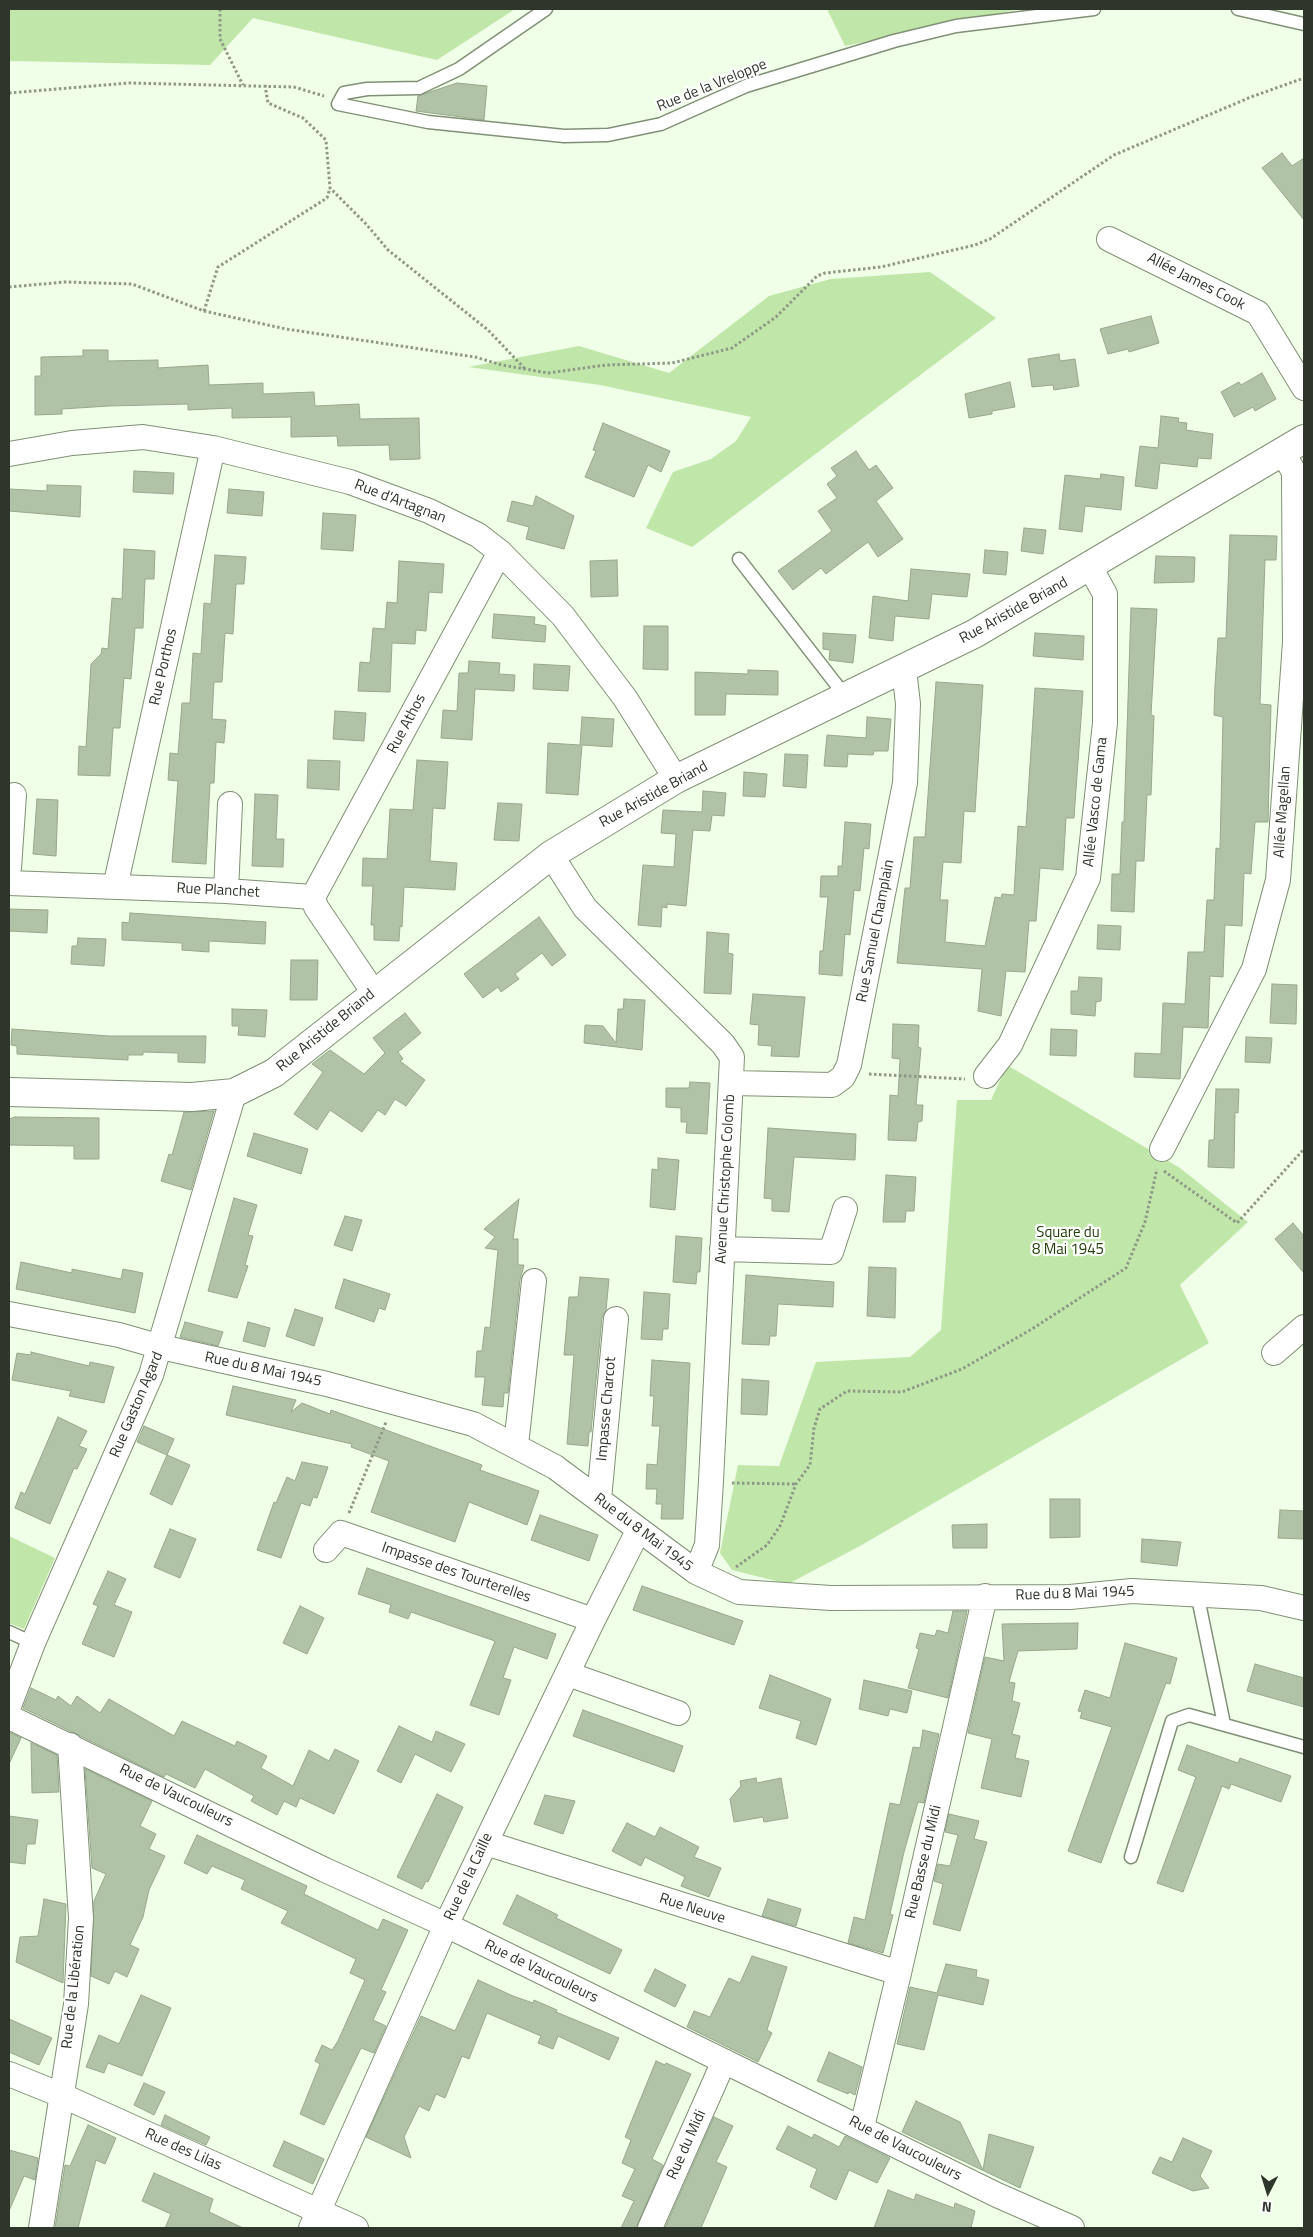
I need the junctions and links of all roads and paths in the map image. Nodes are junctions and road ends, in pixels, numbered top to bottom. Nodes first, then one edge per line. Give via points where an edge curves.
1 (220, 9) edge
2 (546, 9) edge
3 (1094, 9) edge
4 (1238, 9) edge
5 (1304, 24) edge
6 (1304, 78) edge
7 (243, 85) junction
8 (265, 85) junction
9 (9, 93) edge
10 (338, 104) junction
11 (330, 188) junction
12 (1109, 239) dead end
13 (9, 287) edge
14 (204, 311) junction
15 (527, 370) junction
16 (1304, 388) edge
17 (1294, 446) edge
18 (213, 448) junction
19 (9, 454) edge
20 (500, 552) junction
21 (738, 559) dead end
22 (1090, 568) junction
23 (904, 670) junction
24 (846, 697) junction
25 (676, 779) junction
26 (14, 795) dead end
27 (230, 804) dead end
28 (551, 855) junction
29 (9, 868) edge
30 (9, 883) edge
31 (115, 887) junction
32 (226, 891) junction
33 (313, 897) junction
34 (374, 993) junction
35 (986, 1076) joint
36 (842, 1077) junction
37 (731, 1082) junction
38 (9, 1092) edge
39 (234, 1093) junction
40 (1162, 1149) dead end
41 (1304, 1149) edge
42 (845, 1209) dead end
43 (722, 1249) junction
44 (534, 1281) dead end
45 (9, 1314) edge
46 (616, 1319) dead end
47 (1304, 1327) edge
48 (161, 1347) junction
49 (1274, 1353) dead end
50 (394, 1404) junction
51 (516, 1445) junction
52 (745, 1484) dead end
53 (796, 1484) junction
54 (599, 1500) junction
55 (638, 1530) junction
56 (334, 1541) joint
57 (732, 1570) dead end
58 (696, 1572) junction
59 (1197, 1593) junction
60 (985, 1596) junction
61 (1304, 1608) edge
62 (593, 1620) junction
63 (9, 1632) edge
64 (33, 1643) junction
65 (568, 1674) junction
66 (9, 1706) edge
67 (678, 1713) dead end
68 (9, 1717) edge
69 (1224, 1724) junction
70 (70, 1745) junction
71 (1304, 1747) edge
72 (486, 1843) junction
73 (1131, 1857) dead end
74 (446, 1926) junction
75 (899, 1974) junction
76 (724, 2061) junction
77 (9, 2074) edge
78 (61, 2095) junction
79 (862, 2127) junction
80 (315, 2220) edge
81 (41, 2228) edge
82 (356, 2228) edge
83 (650, 2228) edge
84 (1072, 2228) edge

1 - 7 path via 220,39
2 - 10 lane via 460,69 419,88 344,93
3 - 10 lane, Rue de la Vreloppe via 956,26 894,41 746,86 661,124 608,135 564,136 428,122
4 - 5 lane
6 - 15 path via 1114,155 990,239 881,267 824,272 816,276 776,317 732,348 672,363 606,365 548,373
7 - 8 path
7 - 9 path via 129,82
8 - 10 path via 294,87 322,95
8 - 11 path via 268,104 303,118 326,140
11 - 14 path via 327,198 218,268
11 - 15 path via 388,250 488,330
12 - 16 street, Allée James Cook via 1258,313
13 - 14 path via 65,282 132,284
14 - 15 path via 286,329 475,357
17 - 22 street, Rue Aristide Briand
17 - 40 street, Allée Magellan via 1295,642 1278,880 1254,969
18 - 19 street, Rue d'Artagnan via 143,437 72,443
18 - 20 street, Rue d'Artagnan via 359,485 429,511 478,535
18 - 31 street, Rue Porthos
20 - 25 street, Rue d'Artagnan via 563,616 625,698
20 - 33 street, Rue Athos
21 - 24 lane
22 - 23 street, Rue Aristide Briand
22 - 35 street, Allée Vasco de Gama via 1105,594 1105,723 1088,878 1010,1045
23 - 24 street, Rue Aristide Briand
23 - 36 street, Rue Samuel Champlain via 908,704 905,783 849,1064
24 - 25 street, Rue Aristide Briand
25 - 28 street, Rue Aristide Briand
26 - 29 street
27 - 32 street
28 - 34 street, Rue Aristide Briand
28 - 37 street, Avenue Christophe Colomb via 585,908 723,1044 732,1057
30 - 31 street, Rue Planchet
31 - 32 street, Rue Planchet
32 - 33 street, Rue Planchet
33 - 34 street
34 - 39 street, Rue Aristide Briand via 274,1073
35 - 36 path via 958,1080 855,1073
36 - 37 street via 832,1085
37 - 43 street, Avenue Christophe Colomb
38 - 39 street, Rue Aristide Briand via 192,1097
39 - 48 street, Rue Gaston Agard
41 - 53 path via 1237,1223 1158,1166 1145,1222 1126,1268 962,1370 902,1392 847,1391 840,1395 820,1409 814,1428 810,1465
42 - 43 street via 831,1252
43 - 58 street, Avenue Christophe Colomb via 707,1536
44 - 51 street
45 - 48 street, Rue du 8 Mai 1945 via 119,1335
46 - 54 street, Impasse Charcot
47 - 49 street
48 - 50 street, Rue du 8 Mai 1945 via 327,1384
48 - 64 street, Rue Gaston Agard via 152,1375
50 - 51 street, Rue du 8 Mai 1945 via 472,1424
50 - 56 path
51 - 54 street, Rue du 8 Mai 1945 via 556,1467
52 - 53 path
53 - 57 path via 780,1526 767,1545
54 - 55 street, Rue du 8 Mai 1945
55 - 58 street, Rue du 8 Mai 1945
55 - 62 street, Rue de la Caille
56 - 62 street, Impasse des Tourterelles
58 - 60 street, Rue du 8 Mai 1945 via 738,1592 831,1598
59 - 60 street, Rue du 8 Mai 1945 via 1132,1590 1070,1597
59 - 61 street, Rue du 8 Mai 1945 via 1261,1598
59 - 69 lane
60 - 75 street, Rue Basse du Midi
62 - 65 street, Rue de la Caille
63 - 64 lane
64 - 66 street, Rue Gaston Agard
65 - 67 street
65 - 72 street, Rue de la Caille
68 - 70 street, Rue de Vaucouleurs
69 - 71 lane
69 - 73 lane via 1188,1714 1172,1721
70 - 74 street, Rue de Vaucouleurs
70 - 78 street, Rue de la Libération via 81,1918 76,2004
72 - 74 street, Rue de la Caille
72 - 75 street, Rue Neuve
74 - 76 street, Rue de Vaucouleurs
74 - 80 street, Rue de la Caille
75 - 79 street, Rue Basse du Midi
76 - 79 street, Rue de Vaucouleurs
76 - 83 street, Rue du Midi
77 - 78 street, Rue des Lilas
78 - 80 street, Rue des Lilas
78 - 81 street, Rue de la Libération
79 - 84 street, Rue de Vaucouleurs via 997,2195
80 - 82 street, Rue des Lilas

